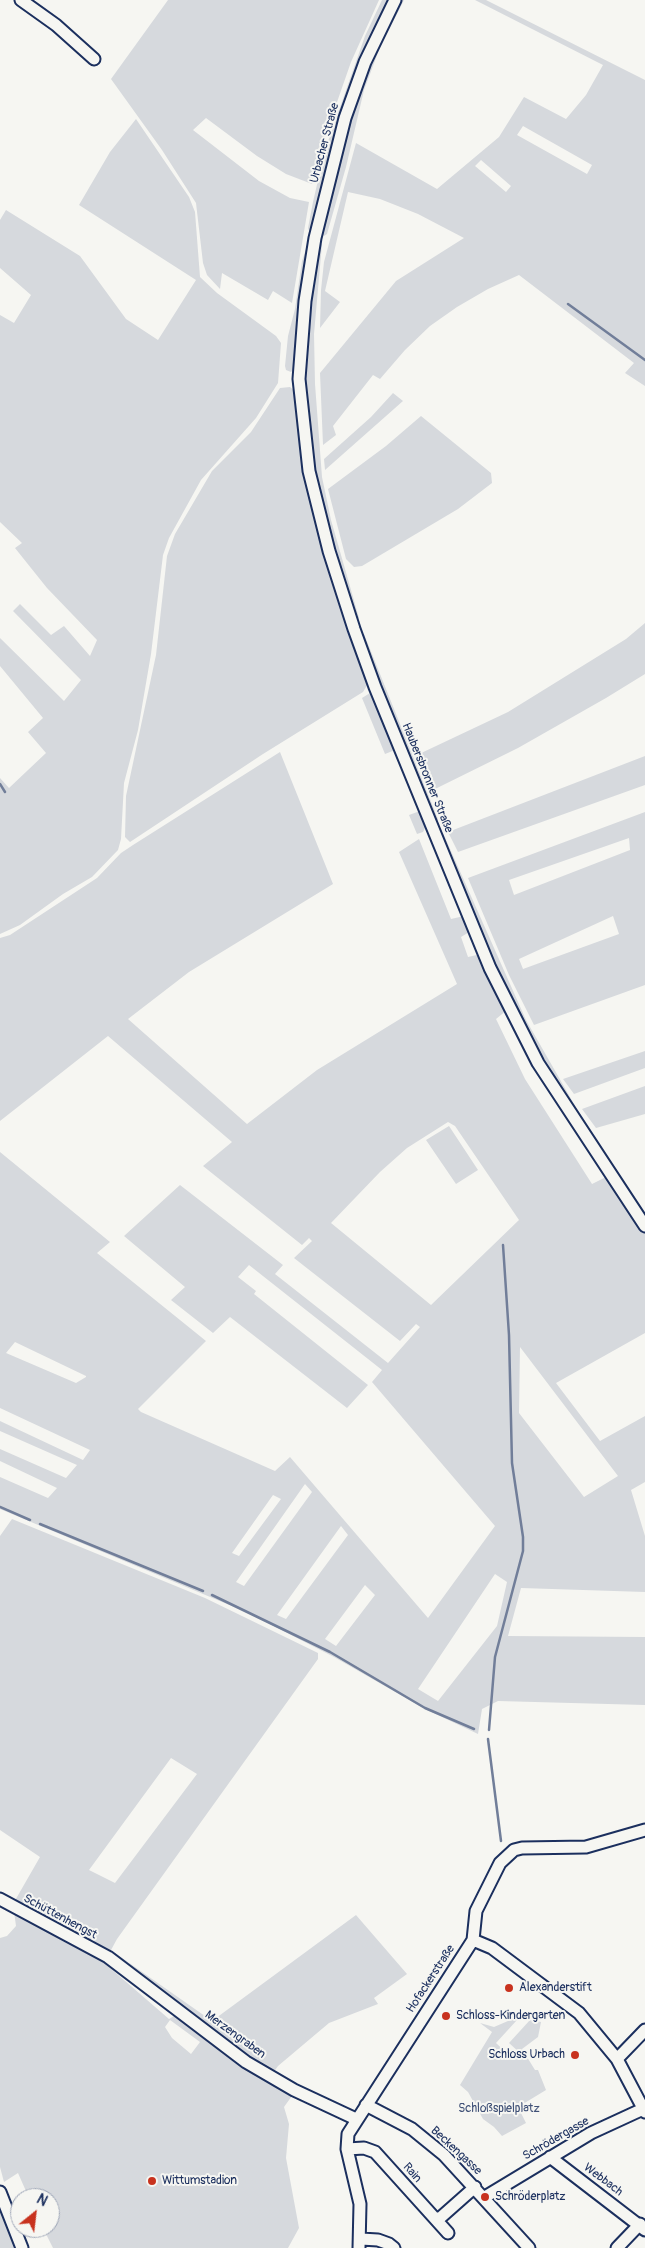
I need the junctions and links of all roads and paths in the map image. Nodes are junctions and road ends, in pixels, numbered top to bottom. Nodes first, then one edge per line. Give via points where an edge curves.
1 (21, 0) edge
2 (395, 0) edge
3 (94, 59) dead end
4 (305, 301) joint
5 (645, 1226) edge
6 (645, 1830) edge
7 (0, 1899) edge
8 (473, 1940) junction
9 (108, 1957) joint
10 (645, 2030) edge
11 (617, 2059) junction
12 (366, 2105) junction
13 (644, 2110) edge
14 (356, 2120) junction
15 (347, 2149) junction
16 (550, 2157) junction
17 (476, 2187) junction
18 (0, 2192) edge
19 (485, 2197) junction
20 (436, 2218) junction
21 (642, 2227) edge
22 (448, 2233) dead end
23 (360, 2243) edge
24 (22, 2248) edge
25 (394, 2248) edge
26 (529, 2248) edge
27 (617, 2248) edge

1 - 3 street via 56,25
2 - 4 street, Urbacher Straße via 365,62 345,118 315,238
4 - 5 street, Haubersbronner Straße via 299,379 309,471 329,551 366,662 500,988 538,1064
6 - 8 street, Hofackerstraße via 586,1847 534,1846 514,1850 500,1863 476,1911
7 - 9 street, Schüttenhengst
8 - 11 street via 492,1948 579,2013
8 - 12 street, Hofackerstraße
9 - 14 street, Merzengraben via 246,2062
10 - 11 street
11 - 13 street
12 - 14 street, Hofackerstraße
12 - 17 street, Beckengasse via 412,2129
13 - 16 street, Schrödergasse via 591,2133
14 - 15 street, Hofackerstraße via 348,2134
15 - 20 street, Rain via 364,2148 375,2152
15 - 23 street, Hofackerstraße via 360,2204
16 - 19 street, Schrödergasse
16 - 21 street, Webbach
17 - 19 street, Beckengasse
17 - 20 street, Beckengasse
18 - 24 street
19 - 26 street, Beckengasse
20 - 22 street, Rain
21 - 27 street, Webbach
23 - 25 street via 378,2240

